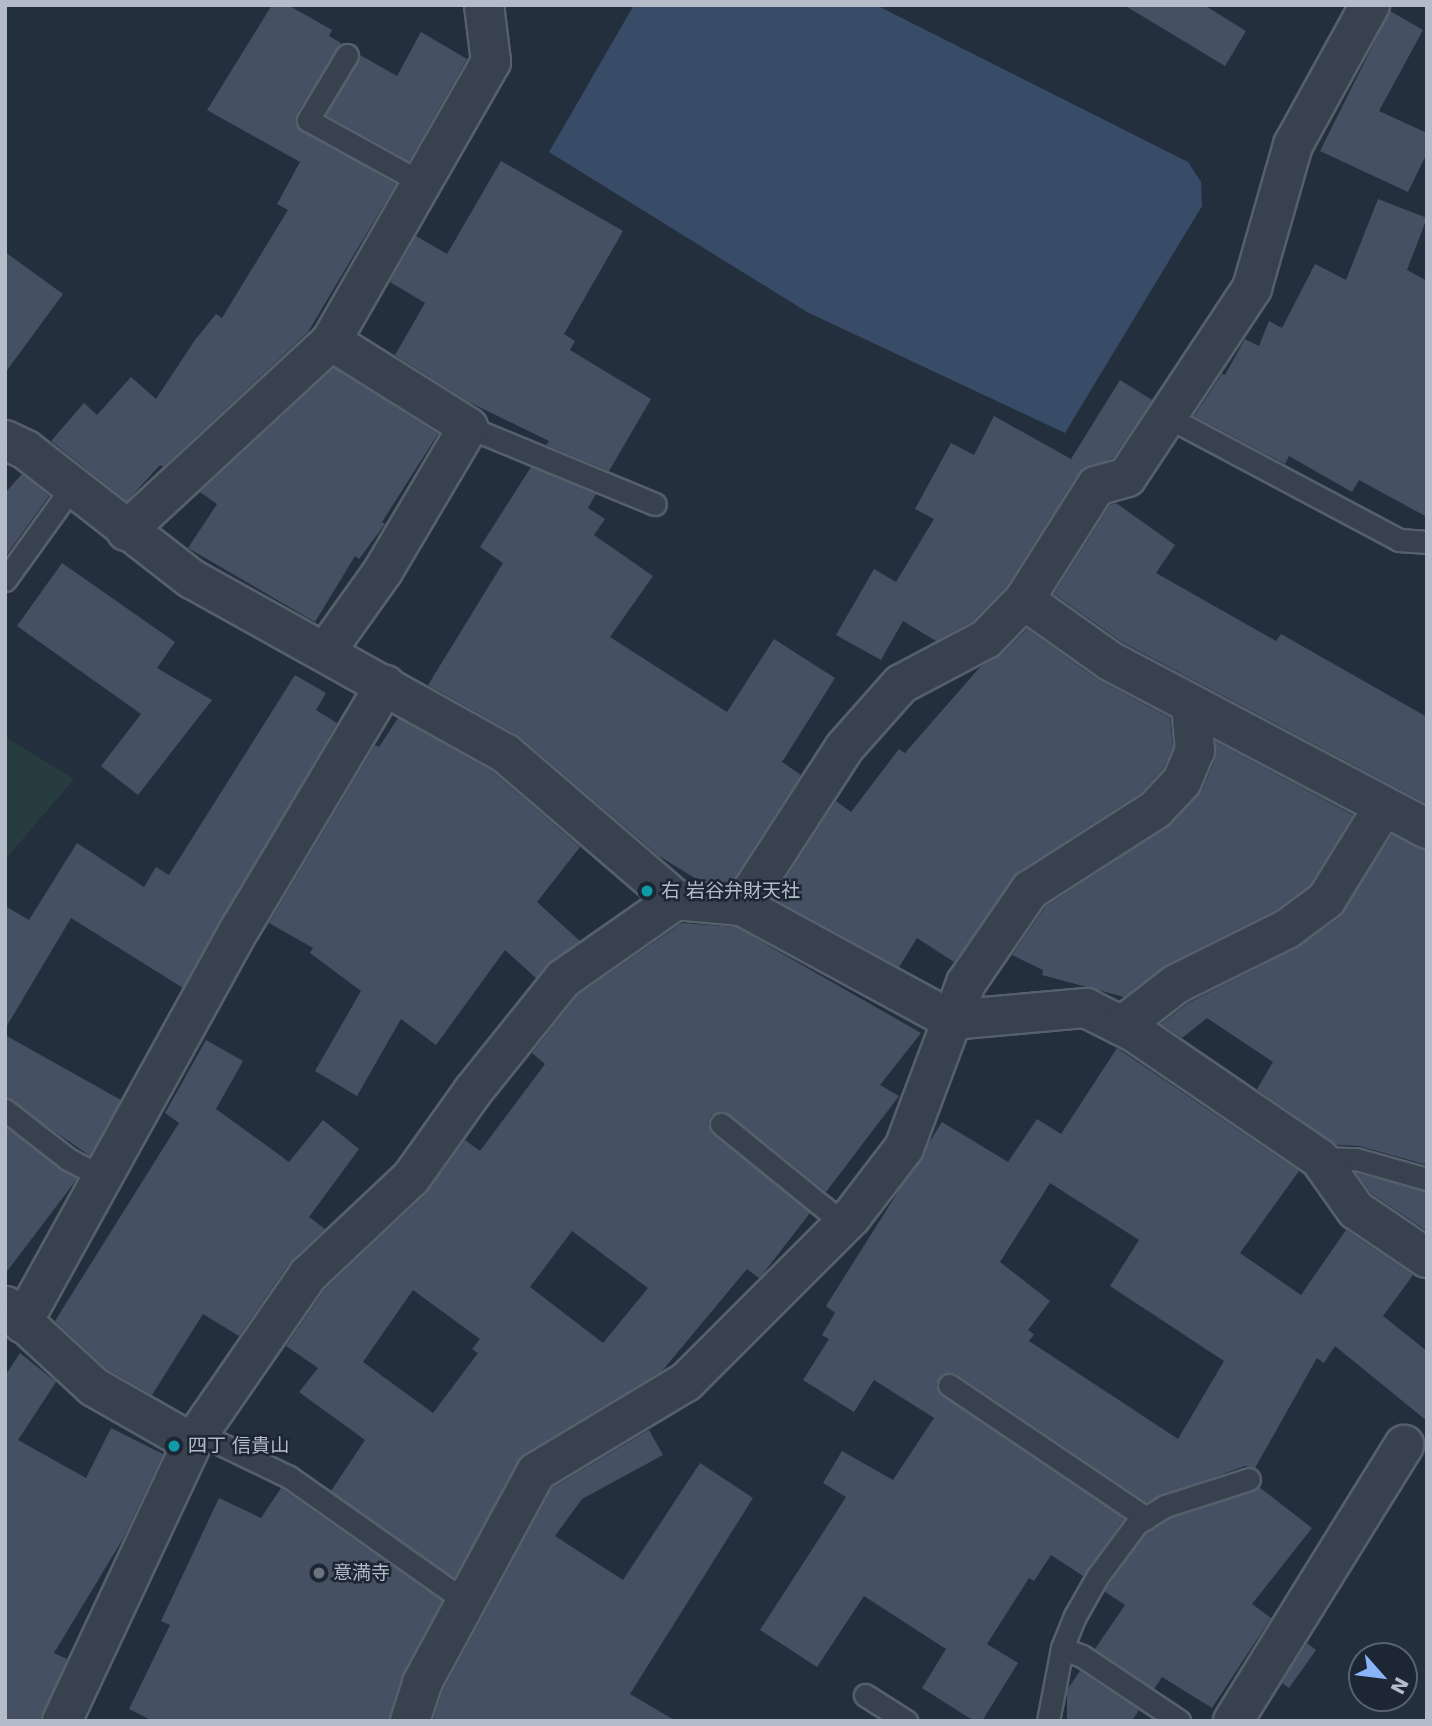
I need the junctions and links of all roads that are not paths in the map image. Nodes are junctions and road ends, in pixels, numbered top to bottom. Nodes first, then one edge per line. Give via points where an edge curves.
1 (484, 5) edge
2 (1370, 5) edge
3 (347, 55) dead end
4 (422, 183) junction
5 (331, 341) junction
6 (1166, 416) junction
7 (468, 427) junction
8 (5, 440) edge
9 (72, 487) junction
10 (655, 504) dead end
11 (126, 531) junction
12 (1427, 542) edge
13 (5, 580) edge
14 (1024, 600) junction
15 (326, 651) junction
16 (385, 685) junction
17 (1191, 704) junction
18 (1384, 806) junction
19 (1427, 829) edge
20 (676, 900) junction
21 (742, 906) junction
22 (951, 1020) junction
23 (1122, 1026) junction
24 (5, 1110) edge
25 (720, 1124) dead end
26 (1319, 1158) junction
27 (102, 1177) junction
28 (1427, 1179) edge
29 (844, 1224) junction
30 (1427, 1258) edge
31 (14, 1314) edge
32 (949, 1385) dead end
33 (195, 1438) junction
34 (1404, 1445) dead end
35 (1249, 1479) dead end
36 (1146, 1518) junction
37 (466, 1602) junction
38 (1062, 1648) junction
39 (865, 1695) dead end
40 (62, 1721) edge
41 (410, 1721) edge
42 (906, 1721) edge
43 (1048, 1721) edge
44 (1180, 1721) edge
45 (1233, 1721) edge

1 - 4 street via 491,62
2 - 6 street via 1293,145 1252,289
3 - 4 lane via 308,120
4 - 5 street
5 - 7 street
5 - 11 street
6 - 12 lane via 1399,540
6 - 14 street via 1127,477 1096,486
7 - 10 lane
7 - 15 street via 383,571
8 - 9 street via 26,450
9 - 11 street
9 - 13 lane
11 - 15 street via 192,579
14 - 17 street via 1110,661
14 - 21 street via 986,639 901,684 845,747
15 - 16 street
16 - 20 street via 505,753
16 - 27 street via 241,927
17 - 18 street
17 - 22 street via 1195,751 1182,781 1156,809 1030,890 966,983
18 - 19 street
18 - 23 street via 1325,900 1287,929 1176,984
20 - 21 street
20 - 33 street via 563,979 473,1091 411,1178 308,1275
21 - 22 street
22 - 23 street via 1086,1008
22 - 29 street via 904,1148
23 - 26 street
24 - 27 lane via 68,1159
25 - 29 lane
26 - 28 lane via 1356,1159
26 - 30 street via 1356,1210
27 - 31 street
29 - 37 street via 686,1382 536,1472
31 - 33 street via 94,1387
32 - 36 lane
33 - 37 lane via 289,1476
33 - 40 street
34 - 45 street
35 - 36 lane via 1165,1506
36 - 38 lane via 1097,1577
37 - 41 street via 422,1683
38 - 43 lane
38 - 44 lane via 1082,1656
39 - 42 lane

